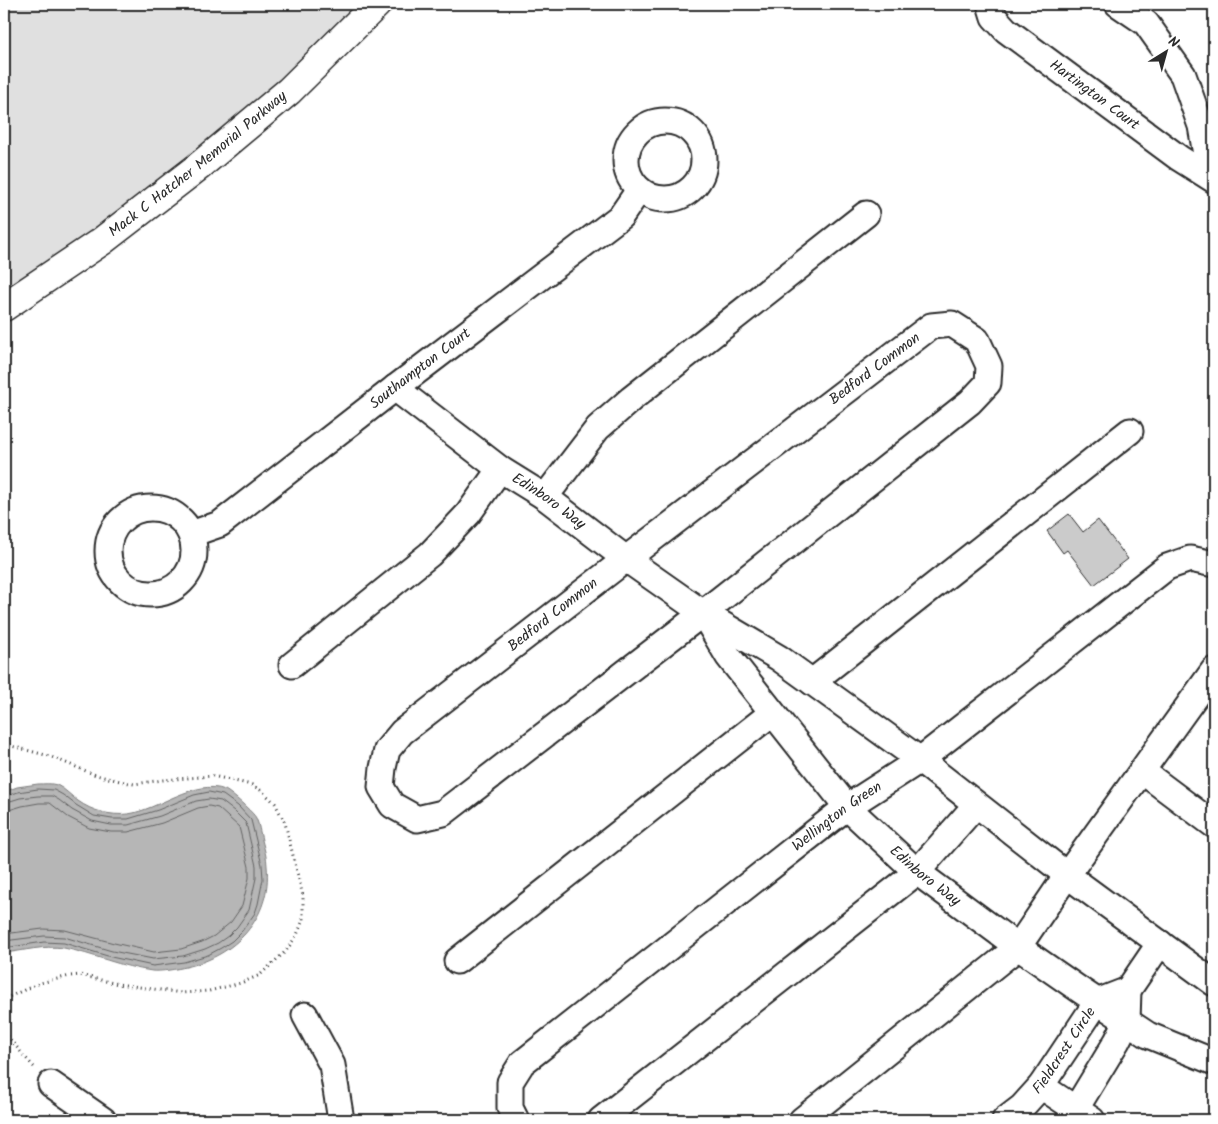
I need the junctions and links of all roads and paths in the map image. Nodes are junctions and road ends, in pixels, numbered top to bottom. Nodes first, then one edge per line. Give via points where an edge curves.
1 (377, 4) edge
2 (990, 4) edge
3 (1118, 4) edge
4 (1212, 179) edge
5 (639, 190) dead end
6 (866, 214) dead end
7 (4, 307) edge
8 (396, 388) junction
9 (1130, 431) dead end
10 (500, 469) junction
11 (545, 497) junction
12 (191, 534) dead end
13 (626, 559) junction
14 (1214, 564) edge
15 (703, 613) junction
16 (292, 665) dead end
17 (1214, 671) edge
18 (812, 682) junction
19 (772, 713) junction
20 (4, 744) edge
21 (920, 760) junction
22 (1142, 771) junction
23 (976, 805) junction
24 (847, 807) junction
25 (1214, 825) edge
26 (917, 872) junction
27 (1067, 875) junction
28 (1160, 943) junction
29 (1018, 947) junction
30 (457, 961) dead end
31 (1214, 983) edge
32 (1128, 990) junction
33 (4, 999) edge
34 (1098, 1002) junction
35 (305, 1015) dead end
36 (1127, 1021) junction
37 (4, 1032) edge
38 (1214, 1062) edge
39 (51, 1084) joint
40 (1041, 1086) junction
41 (1079, 1116) edge
42 (103, 1120) edge
43 (341, 1120) edge
44 (516, 1120) edge
45 (601, 1120) edge
46 (802, 1120) edge
47 (1005, 1120) edge

1 - 7 main road, Mack C Hatcher Memorial Parkway via 289,91 198,167 102,241
2 - 4 street, Hartington Court via 994,17 1006,30
3 - 4 street, Hartington Court via 1146,23 1183,75 1201,126
5 - 8 street, Southampton Court via 621,216
6 - 11 street via 598,428
8 - 10 street, Edinboro Way
8 - 12 street, Southampton Court via 220,524
9 - 18 street
10 - 11 street, Edinboro Way
10 - 16 street via 468,514 430,554
11 - 13 street, Edinboro Way
13 - 15 street, Edinboro Way
13 - 15 street, Bedford Common via 402,732 387,750 380,787 392,805 418,819 443,813
13 - 15 street, Bedford Common via 931,326 952,324 977,340 989,366 988,383 970,402
14 - 21 street, Wellington Green via 1190,559 1167,567
15 - 18 street, Edinboro Way via 779,658
15 - 19 street, Edinboro Way via 728,656
17 - 22 street
18 - 21 street, Edinboro Way
19 - 24 street, Edinboro Way
19 - 30 street
20 - 33 path via 49,756 96,775 134,784 213,776 262,790 275,803 285,823 303,896 303,920 286,951 260,975 241,983 209,991 182,993 80,975 40,983
21 - 23 street, Edinboro Way
21 - 24 street, Wellington Green
22 - 25 street
22 - 27 street
23 - 26 street
23 - 27 street, Edinboro Way
24 - 26 street, Edinboro Way
24 - 44 street, Wellington Green via 522,1063 510,1082 510,1108
26 - 29 street, Edinboro Way
26 - 45 street
27 - 28 street, Edinboro Way
27 - 29 street
28 - 31 street, Edinboro Way
28 - 32 street
29 - 34 street, Edinboro Way
29 - 46 street
32 - 34 street, Fieldcrest Circle
32 - 36 street
34 - 36 street, Edinboro Way
34 - 40 street, Fieldcrest Circle
35 - 43 street via 332,1065
36 - 38 street, Edinboro Way via 1148,1035
36 - 41 street
37 - 39 path
39 - 42 street
40 - 41 street
40 - 47 street, Fieldcrest Circle

